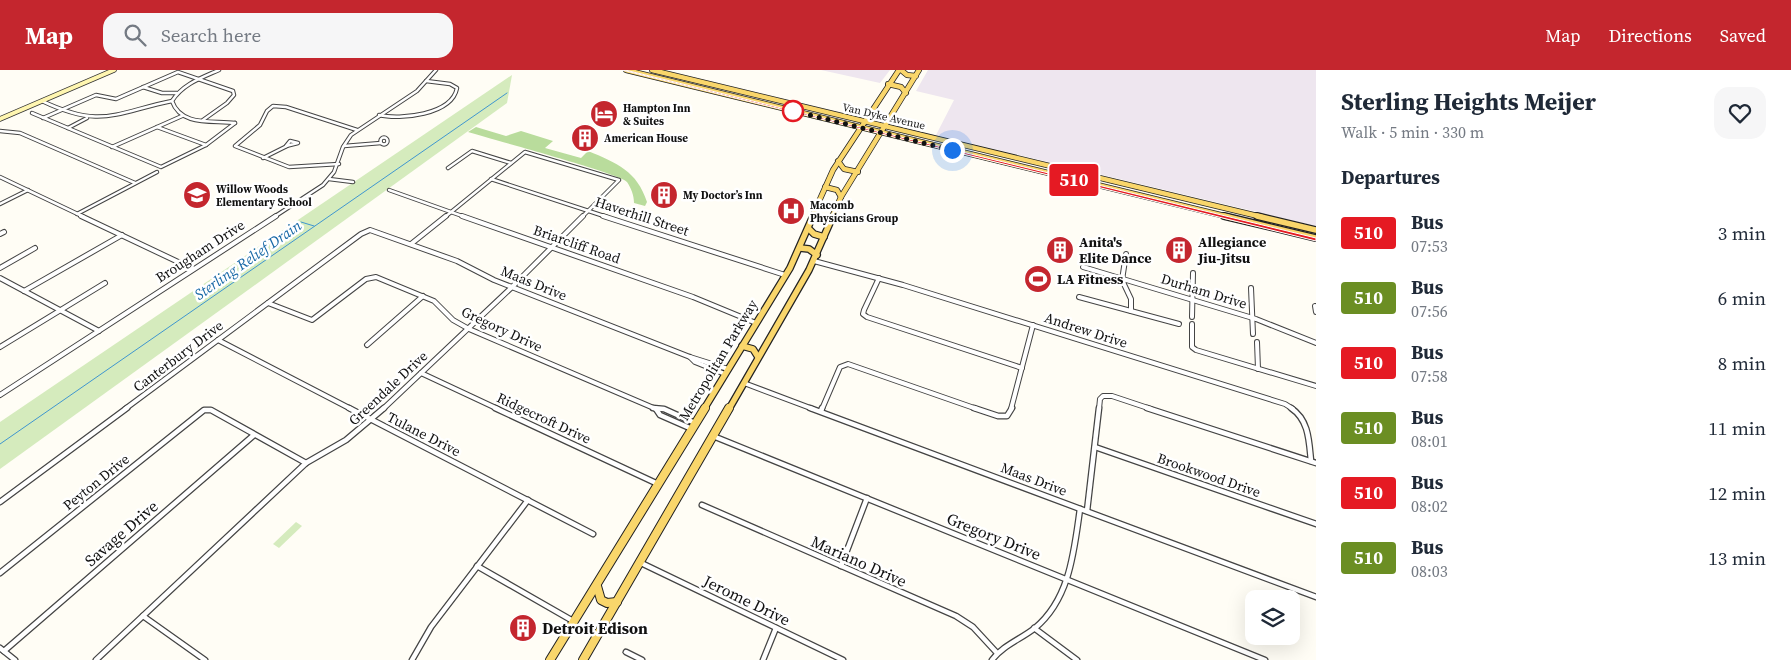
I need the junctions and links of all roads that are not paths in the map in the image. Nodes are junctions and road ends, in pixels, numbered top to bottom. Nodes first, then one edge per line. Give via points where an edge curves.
1 (114, 70) edge
2 (220, 70) edge
3 (436, 70) edge
4 (626, 70) edge
5 (652, 70) edge
6 (900, 70) edge
7 (919, 70) edge
8 (916, 76) junction
9 (199, 79) junction
10 (688, 79) junction
11 (426, 81) junction
12 (674, 82) junction
13 (888, 84) junction
14 (143, 87) junction
15 (742, 92) junction
16 (177, 93) junction
17 (906, 93) junction
18 (729, 96) junction
19 (773, 99) junction
20 (42, 101) junction
21 (172, 101) junction
22 (758, 103) junction
23 (62, 109) junction
24 (32, 113) dead end
25 (380, 115) junction
26 (182, 116) junction
27 (43, 118) junction
28 (87, 118) junction
29 (0, 119) edge
30 (203, 120) junction
31 (864, 121) junction
32 (157, 127) junction
33 (886, 127) junction
34 (68, 128) junction
35 (860, 128) junction
36 (357, 130) junction
37 (0, 131) edge
38 (882, 133) junction
39 (380, 142) dead end
40 (206, 145) junction
41 (285, 146) dead end
42 (344, 146) junction
43 (112, 147) junction
44 (980, 149) junction
45 (969, 154) junction
46 (263, 158) junction
47 (838, 161) junction
48 (511, 163) junction
49 (339, 164) junction
50 (448, 168) dead end
51 (1068, 170) junction
52 (157, 172) dead end
53 (858, 172) junction
54 (1056, 175) junction
55 (0, 176) edge
56 (330, 179) junction
57 (491, 179) junction
58 (353, 182) dead end
59 (135, 183) junction
60 (825, 187) junction
61 (28, 190) junction
62 (389, 190) dead end
63 (842, 197) junction
64 (1191, 200) junction
65 (0, 204) edge
66 (1181, 206) junction
67 (1232, 209) junction
68 (590, 211) junction
69 (451, 212) junction
70 (77, 214) junction
71 (1223, 216) junction
72 (808, 229) junction
73 (370, 230) joint
74 (1316, 230) edge
75 (122, 235) junction
76 (824, 237) junction
77 (1316, 238) edge
78 (411, 244) junction
79 (553, 247) junction
80 (35, 248) dead end
81 (800, 248) junction
82 (1126, 254) dead end
83 (817, 255) junction
84 (814, 261) junction
85 (1083, 267) dead end
86 (0, 268) edge
87 (193, 269) junction
88 (1193, 272) dead end
89 (785, 275) junction
90 (0, 278) edge
91 (879, 278) junction
92 (1122, 278) junction
93 (104, 283) dead end
94 (512, 287) junction
95 (1251, 288) dead end
96 (24, 291) junction
97 (423, 296) junction
98 (1079, 297) dead end
99 (1192, 302) junction
100 (268, 303) junction
101 (1315, 306) edge
102 (60, 310) junction
103 (1131, 311) junction
104 (1316, 312) edge
105 (1192, 317) dead end
106 (1253, 318) junction
107 (756, 323) junction
108 (1179, 324) dead end
109 (1192, 324) dead end
110 (1033, 325) junction
111 (468, 329) junction
112 (99, 330) junction
113 (1254, 334) dead end
114 (218, 340) junction
115 (1257, 342) dead end
116 (1316, 343) edge
117 (367, 344) dead end
118 (742, 346) junction
119 (0, 347) edge
120 (1193, 349) joint
121 (690, 357) joint
122 (758, 358) junction
123 (1022, 368) junction
124 (1258, 369) junction
125 (726, 372) junction
126 (422, 373) junction
127 (744, 383) junction
128 (1316, 386) edge
129 (0, 395) edge
130 (821, 411) junction
131 (372, 420) junction
132 (694, 426) junction
133 (254, 435) junction
134 (713, 436) junction
135 (1096, 447) junction
136 (1311, 461) junction
137 (306, 463) junction
138 (1316, 463) edge
139 (658, 484) junction
140 (867, 498) junction
141 (528, 500) junction
142 (0, 502) edge
143 (702, 505) dead end
144 (1080, 509) junction
145 (1087, 511) junction
146 (1316, 524) edge
147 (593, 534) dead end
148 (639, 562) junction
149 (477, 566) junction
150 (841, 566) junction
151 (0, 573) edge
152 (1066, 579) junction
153 (596, 584) junction
154 (1316, 597) edge
155 (617, 602) junction
156 (143, 616) junction
157 (574, 621) junction
158 (776, 628) junction
159 (1034, 628) junction
160 (2, 649) edge
161 (626, 652) dead end
162 (997, 653) junction
163 (15, 660) edge
164 (96, 660) edge
165 (204, 660) edge
166 (412, 660) edge
167 (550, 660) edge
168 (583, 660) edge
169 (642, 660) edge
170 (763, 660) edge
171 (843, 660) edge
172 (992, 660) edge
173 (1077, 660) edge
174 (1265, 660) edge

1 - 20 main road
2 - 9 street
3 - 11 street, Brougham Drive
4 - 12 main road, Van Dyke Avenue
5 - 10 main road, Van Dyke Avenue
6 - 8 main road
6 - 13 main road, Metropolitan Parkway
7 - 8 main road
8 - 17 main road
9 - 14 street via 177,72
9 - 16 street
9 - 30 street via 231,89 234,96
10 - 12 main road
10 - 15 main road, Van Dyke Avenue
11 - 25 street, Brougham Drive via 418,91
11 - 25 street via 451,84 456,87 456,93 426,113 397,119
12 - 18 main road, Van Dyke Avenue
13 - 17 main road via 901,87
13 - 31 main road, Metropolitan Parkway
14 - 16 street via 162,93
14 - 23 street via 115,100 95,95
15 - 18 main road
15 - 19 main road, Van Dyke Avenue
16 - 21 street
17 - 33 main road
18 - 22 main road, Van Dyke Avenue
19 - 22 main road via 760,99
19 - 31 main road, Van Dyke Avenue
20 - 23 street
20 - 29 main road
21 - 26 street
21 - 28 street via 118,117
22 - 35 main road, Van Dyke Avenue
23 - 27 street
23 - 28 street
24 - 27 street
25 - 36 street, Brougham Drive
26 - 30 street
26 - 32 street
27 - 34 street
28 - 34 street
30 - 40 street via 235,123
31 - 33 main road, Van Dyke Avenue
31 - 35 main road, Metropolitan Parkway
32 - 40 street
32 - 43 street
33 - 38 main road
33 - 44 main road, Van Dyke Avenue
34 - 43 street
35 - 38 main road, Van Dyke Avenue
35 - 47 main road, Metropolitan Parkway
36 - 42 street, Brougham Drive via 348,137
36 - 46 street via 276,106 266,112 260,125 235,146
37 - 59 street via 20,133
38 - 45 main road, Van Dyke Avenue
38 - 53 main road
39 - 42 street
40 - 43 street via 164,167
41 - 46 street
42 - 49 street, Brougham Drive
44 - 45 main road via 979,153
44 - 51 main road, Van Dyke Avenue
45 - 54 main road, Van Dyke Avenue
46 - 49 street via 289,167
47 - 53 main road via 844,169
47 - 60 main road, Metropolitan Parkway
48 - 50 street via 472,151
48 - 57 street
48 - 68 street, Greendale Drive via 526,152 619,180
49 - 56 street, Brougham Drive
51 - 54 main road via 1057,170
51 - 64 main road, Van Dyke Avenue
52 - 59 street
53 - 63 main road
54 - 66 main road, Van Dyke Avenue
55 - 61 street
56 - 58 street
56 - 87 street, Brougham Drive
57 - 68 street, Haverhill Street
57 - 69 street
59 - 70 street
60 - 63 main road via 837,190
60 - 72 main road, Metropolitan Parkway
61 - 65 street
61 - 70 street
62 - 69 street, Briarcliff Road
63 - 76 main road
64 - 66 main road via 1190,204
64 - 67 main road, Van Dyke Avenue
66 - 71 main road, Van Dyke Avenue
67 - 71 main road via 1222,211
67 - 74 main road, Van Dyke Avenue
68 - 79 street, Greendale Drive
68 - 89 street, Haverhill Street
69 - 78 street
69 - 79 street, Briarcliff Road
70 - 75 street
71 - 77 main road, Van Dyke Avenue
72 - 76 main road
72 - 81 main road, Metropolitan Parkway
73 - 78 street, Maas Drive
73 - 100 street, Canterbury Drive
75 - 87 street
75 - 96 street
76 - 83 main road
78 - 94 street, Maas Drive via 465,264
79 - 94 street, Greendale Drive
79 - 107 street, Briarcliff Road
80 - 86 street
81 - 83 main road via 809,249
81 - 89 main road, Metropolitan Parkway
82 - 92 street
83 - 84 main road
84 - 91 street, Andrew Drive
84 - 122 main road
85 - 92 street, Durham Drive
87 - 112 street, Brougham Drive
88 - 99 street
89 - 107 main road, Metropolitan Parkway
90 - 96 street
91 - 110 street, Andrew Drive
91 - 123 street via 864,310 867,317
92 - 99 street, Durham Drive
92 - 103 street via 1131,299
93 - 102 street
94 - 111 street, Greendale Drive
94 - 121 street, Maas Drive
95 - 106 street
96 - 102 street
97 - 100 street, Gregory Drive via 374,277 366,279 312,320
97 - 111 street, Gregory Drive via 438,303 453,320
97 - 117 street
98 - 103 street
99 - 105 street
99 - 106 street, Durham Drive
100 - 114 street, Canterbury Drive
101 - 104 street
102 - 112 street
102 - 119 street
103 - 108 street
106 - 113 street
106 - 116 street, Durham Drive
107 - 118 main road, Metropolitan Parkway
109 - 120 street
110 - 123 street
110 - 136 street, Andrew Drive via 1289,405 1306,421
111 - 126 street, Greendale Drive
111 - 132 street, Gregory Drive via 656,409 660,415
112 - 129 street, Brougham Drive
114 - 131 street, Tulane Drive
114 - 142 street, Canterbury Drive
115 - 124 street
118 - 122 main road via 753,349
118 - 125 main road, Metropolitan Parkway
120 - 124 street
121 - 125 street, Maas Drive via 695,362
122 - 127 main road
123 - 130 street via 1007,416 998,416 844,364
124 - 128 street
125 - 132 main road, Metropolitan Parkway
126 - 131 street, Greendale Drive
126 - 139 street, Ridgecroft Drive
127 - 130 street, Maas Drive
127 - 134 main road
130 - 144 street, Maas Drive
131 - 137 street, Greendale Drive via 350,438
131 - 141 street, Tulane Drive
132 - 139 main road, Metropolitan Parkway
133 - 137 street
133 - 151 street, Peyton Drive via 207,409
133 - 160 street, Savage Drive
134 - 140 street, Gregory Drive
134 - 148 main road
135 - 136 street via 1100,399 1112,396
135 - 145 street
135 - 146 street, Brookwood Drive
136 - 138 street
137 - 156 street, Greendale Drive
139 - 153 main road, Metropolitan Parkway
140 - 150 street
140 - 152 street, Gregory Drive
141 - 147 street, Tulane Drive
141 - 149 street
143 - 150 street, Mariano Drive
144 - 145 street, Maas Drive
144 - 152 street via 1074,552
145 - 154 street, Maas Drive
148 - 155 main road
148 - 158 street, Jerome Drive
149 - 157 street
149 - 166 street via 431,626
150 - 162 street, Mariano Drive via 956,616 973,627
152 - 159 street via 1052,609
152 - 174 street, Gregory Drive
153 - 155 main road via 601,600
153 - 157 main road, Metropolitan Parkway
155 - 168 main road
156 - 164 street, Greendale Drive
156 - 165 street
157 - 167 main road, Metropolitan Parkway
158 - 170 street
158 - 171 street, Jerome Drive
159 - 162 street
159 - 173 street
160 - 163 street
161 - 169 street
162 - 172 street

